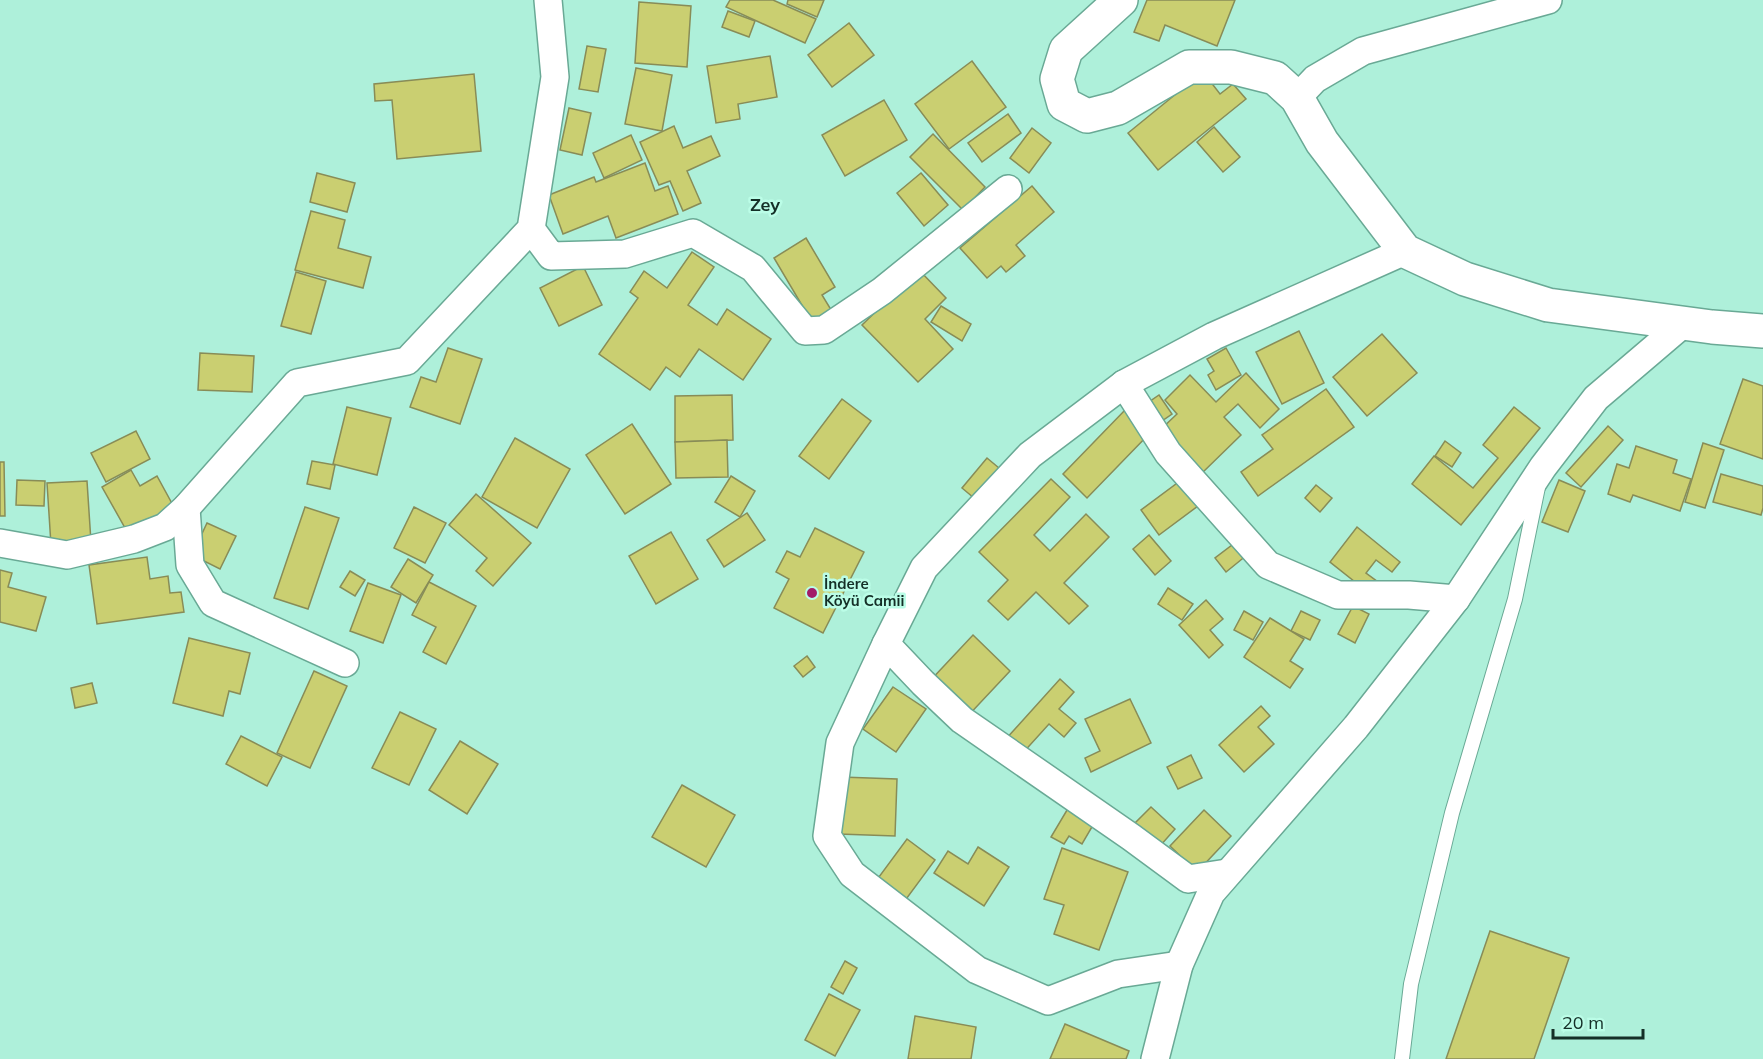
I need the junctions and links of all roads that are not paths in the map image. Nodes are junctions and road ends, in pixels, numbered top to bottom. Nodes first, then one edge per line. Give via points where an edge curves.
1 (548, 0) edge
2 (1121, 0) edge
3 (1548, 0) edge
4 (1297, 98) junction
5 (1008, 189) dead end
6 (531, 229) junction
7 (1405, 251) junction
8 (1684, 323) junction
9 (1763, 331) edge
10 (1124, 384) junction
11 (1543, 466) junction
12 (186, 508) junction
13 (0, 543) edge
14 (1456, 599) junction
15 (886, 644) junction
16 (345, 663) dead end
17 (1227, 873) junction
18 (1179, 965) junction
19 (1155, 1059) edge
20 (1402, 1059) edge

1 - 6 street via 555,77
2 - 4 street via 1066,50 1057,79 1064,104 1087,116 1118,108 1189,67 1231,67 1275,78
3 - 4 street via 1363,51 1315,79
4 - 7 street via 1322,142
5 - 6 street via 882,291 824,330 806,331 753,268 693,233 625,254 551,256
6 - 12 street via 406,361 297,383
7 - 8 street via 1465,279 1548,304
7 - 10 street via 1214,336
8 - 9 street
8 - 11 street via 1596,398
10 - 14 street via 1168,453 1268,565 1338,595
10 - 15 street via 1030,455 924,568
11 - 14 street
11 - 20 lane via 1515,599 1452,813 1411,984
12 - 13 street via 165,527 134,539 67,555
12 - 16 street via 190,565 213,603
14 - 17 street via 1356,727
15 - 17 street via 962,720 1188,879
15 - 18 street via 838,754 826,836 852,874 977,970 1048,1000 1119,974
17 - 18 street via 1210,893
18 - 19 street

